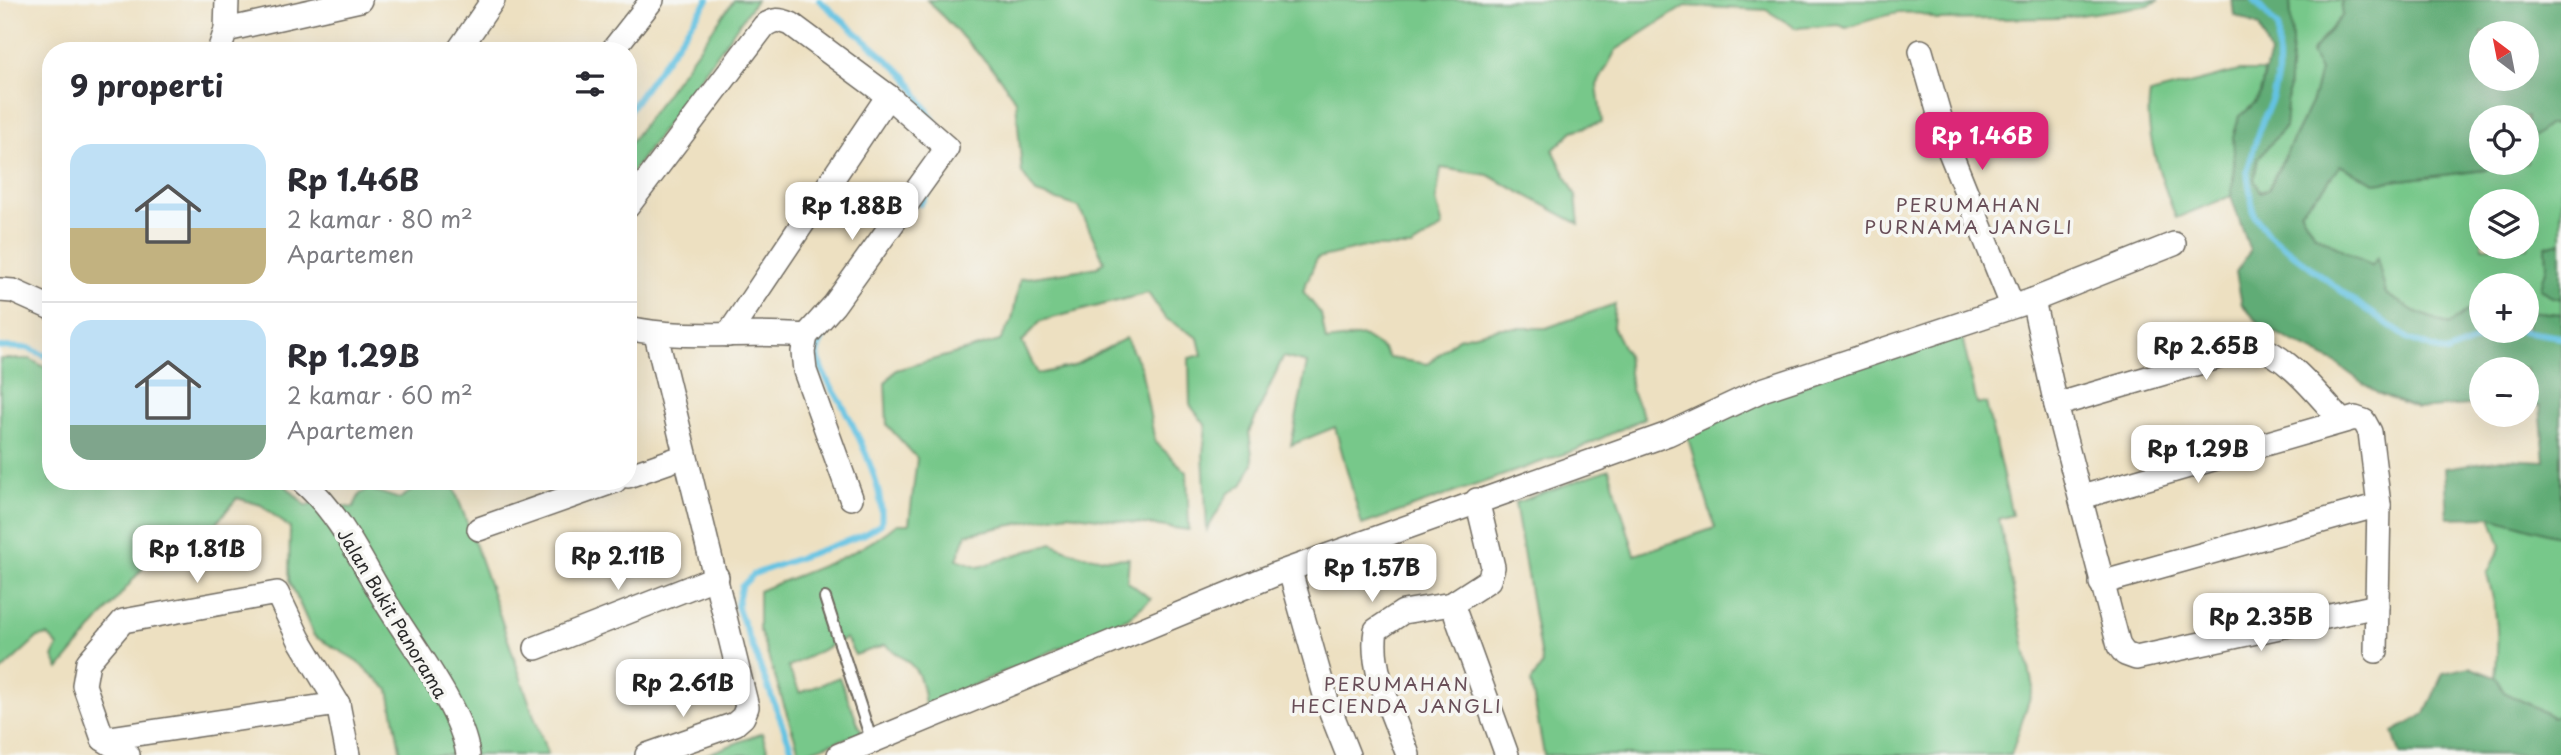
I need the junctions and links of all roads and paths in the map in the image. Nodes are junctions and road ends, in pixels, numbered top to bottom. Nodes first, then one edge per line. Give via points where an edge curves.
1 (227, 0) edge
2 (360, 0) edge
3 (493, 0) edge
4 (652, 0) edge
5 (222, 40) edge
6 (464, 42) edge
7 (619, 42) edge
8 (1921, 51) dead end
9 (888, 96) junction
10 (637, 194) edge
11 (2174, 244) dead end
12 (0, 290) edge
13 (2023, 303) junction
14 (42, 304) edge
15 (637, 330) edge
16 (656, 335) junction
17 (728, 335) junction
18 (807, 336) junction
19 (2056, 405) junction
20 (2342, 421) junction
21 (685, 456) junction
22 (637, 474) edge
23 (314, 490) edge
24 (590, 490) edge
25 (2082, 497) junction
26 (851, 498) dead end
27 (1476, 500) junction
28 (2379, 505) junction
29 (480, 530) dead end
30 (1290, 572) junction
31 (717, 577) junction
32 (2101, 583) junction
33 (825, 598) dead end
34 (1452, 604) junction
35 (2377, 606) junction
36 (536, 648) dead end
37 (2376, 651) dead end
38 (338, 704) junction
39 (103, 739) junction
40 (872, 742) junction
41 (128, 755) edge
42 (348, 755) edge
43 (468, 755) edge
44 (647, 755) edge
45 (839, 755) edge
46 (1348, 755) edge
47 (1408, 755) edge
48 (1507, 755) edge

1 - 5 street
2 - 5 street
3 - 6 street
4 - 7 street
8 - 13 street via 1950,152
9 - 10 street via 791,24 771,20
9 - 17 street
9 - 18 street via 947,148
11 - 13 street
12 - 14 street
13 - 19 street
13 - 27 street via 1762,390 1668,434
15 - 16 street
16 - 17 street
16 - 21 street
17 - 18 street
18 - 26 street via 805,371
19 - 20 street via 2256,346 2299,376
19 - 25 street
20 - 25 street
20 - 28 street via 2364,421 2370,432
21 - 22 street
21 - 31 street
23 - 43 street, Jalan Bukit Panorama via 452,710
24 - 29 street
25 - 32 street
27 - 30 street
27 - 34 street via 1493,567 1489,580
28 - 32 street
28 - 35 street
30 - 40 street
30 - 46 street via 1327,702
31 - 36 street
31 - 44 street via 747,707 734,724
32 - 35 street via 2119,646 2136,658
33 - 40 lane
34 - 47 street via 1403,612 1377,631 1379,673
34 - 48 street
35 - 37 street
38 - 39 street
38 - 39 street via 276,593 123,621 88,662 85,685
38 - 42 street
39 - 41 street
40 - 45 street

